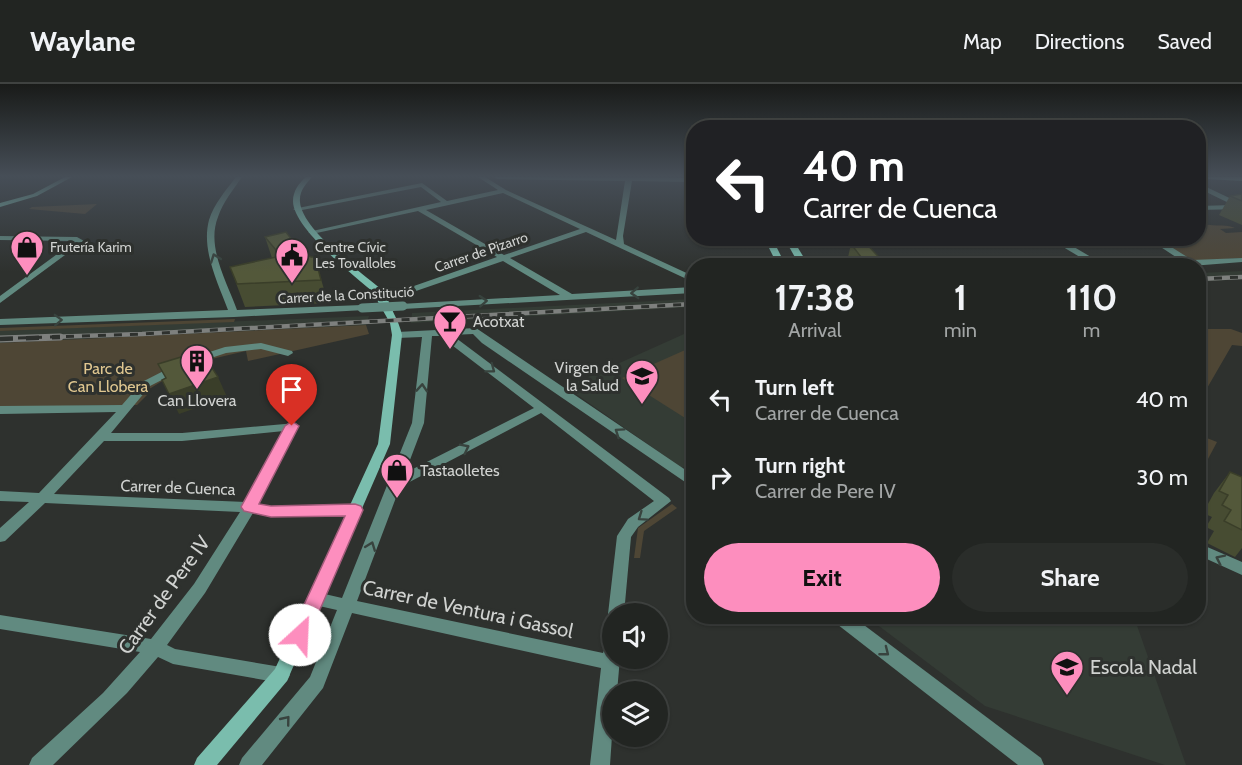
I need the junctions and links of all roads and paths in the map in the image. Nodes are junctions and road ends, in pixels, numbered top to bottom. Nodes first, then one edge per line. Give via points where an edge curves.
1 (219, 209) edge
2 (297, 209) edge
3 (419, 209) joint
4 (541, 209) edge
5 (624, 209) edge
6 (586, 230) junction
7 (312, 232) junction
8 (0, 238) edge
9 (620, 245) junction
10 (1066, 246) edge
11 (1164, 246) edge
12 (503, 258) junction
13 (1087, 258) edge
14 (1183, 258) edge
15 (1242, 260) edge
16 (1206, 262) edge
17 (686, 276) edge
18 (686, 290) edge
19 (382, 295) junction
20 (569, 296) junction
21 (0, 300) edge
22 (234, 314) junction
23 (0, 322) edge
24 (427, 334) junction
25 (444, 334) junction
26 (397, 335) junction
27 (288, 353) dead end
28 (127, 408) junction
29 (542, 408) junction
30 (0, 410) edge
31 (102, 436) junction
32 (686, 477) edge
33 (394, 484) junction
34 (0, 496) edge
35 (41, 499) junction
36 (249, 507) junction
37 (355, 510) junction
38 (0, 537) edge
39 (1206, 552) edge
40 (1242, 569) edge
41 (316, 600) junction
42 (617, 603) edge
43 (348, 605) junction
44 (0, 622) edge
45 (849, 624) edge
46 (154, 647) junction
47 (602, 653) edge
48 (610, 669) edge
49 (281, 675) junction
50 (39, 765) edge
51 (204, 765) edge
52 (249, 765) edge
53 (600, 765) edge
54 (1034, 765) edge

22 -> 1 street via 212,249 210,231
2 - 7 street
3 - 7 street
3 - 12 street
4 - 6 street
5 - 9 street
6 - 9 street
6 - 12 street, Carrer de Pizarro
7 - 19 street
8 - 21 street via 80,241
9 - 17 street
10 - 13 street
11 - 14 street
12 - 19 street, Carrer de Pizarro via 413,289
12 - 20 street
15 - 16 street
18 -> 20 street, Carrer de la Constitució
19 - 26 street
22 -> 20 street, Carrer de la Constitució, bridge
23 -> 22 street, Carrer de la Constitució
24 - 25 street
24 - 26 street
33 -> 24 street via 418,423
25 -> 29 street
32 -> 25 street via 476,331
26 - 37 street via 384,444
27 - 28 street via 261,346 225,350 160,375 136,393
28 - 30 street
28 - 31 street
33 -> 29 street
29 -> 42 street via 664,501 633,523 624,536
31 - 35 street
31 - 36 street, Carrer de Pere IV via 182,437 292,426
43 -> 33 street
34 - 35 street, Carrer de Cuenca
35 - 36 street, Carrer de Cuenca
35 - 38 street
36 - 37 street, Carrer de Cuenca via 271,512
36 - 46 street, Carrer de Pere IV via 190,600
37 - 41 street
40 -> 39 street
41 - 43 street, Carrer de Ventura i Gassol
41 - 49 street
43 - 47 street, Carrer de Ventura i Gassol
52 -> 43 street via 317,682
44 - 46 street
45 -> 54 street
46 - 49 street via 173,656
46 - 50 street, Carrer de Pere IV via 131,676
48 - 53 street
49 - 51 street

